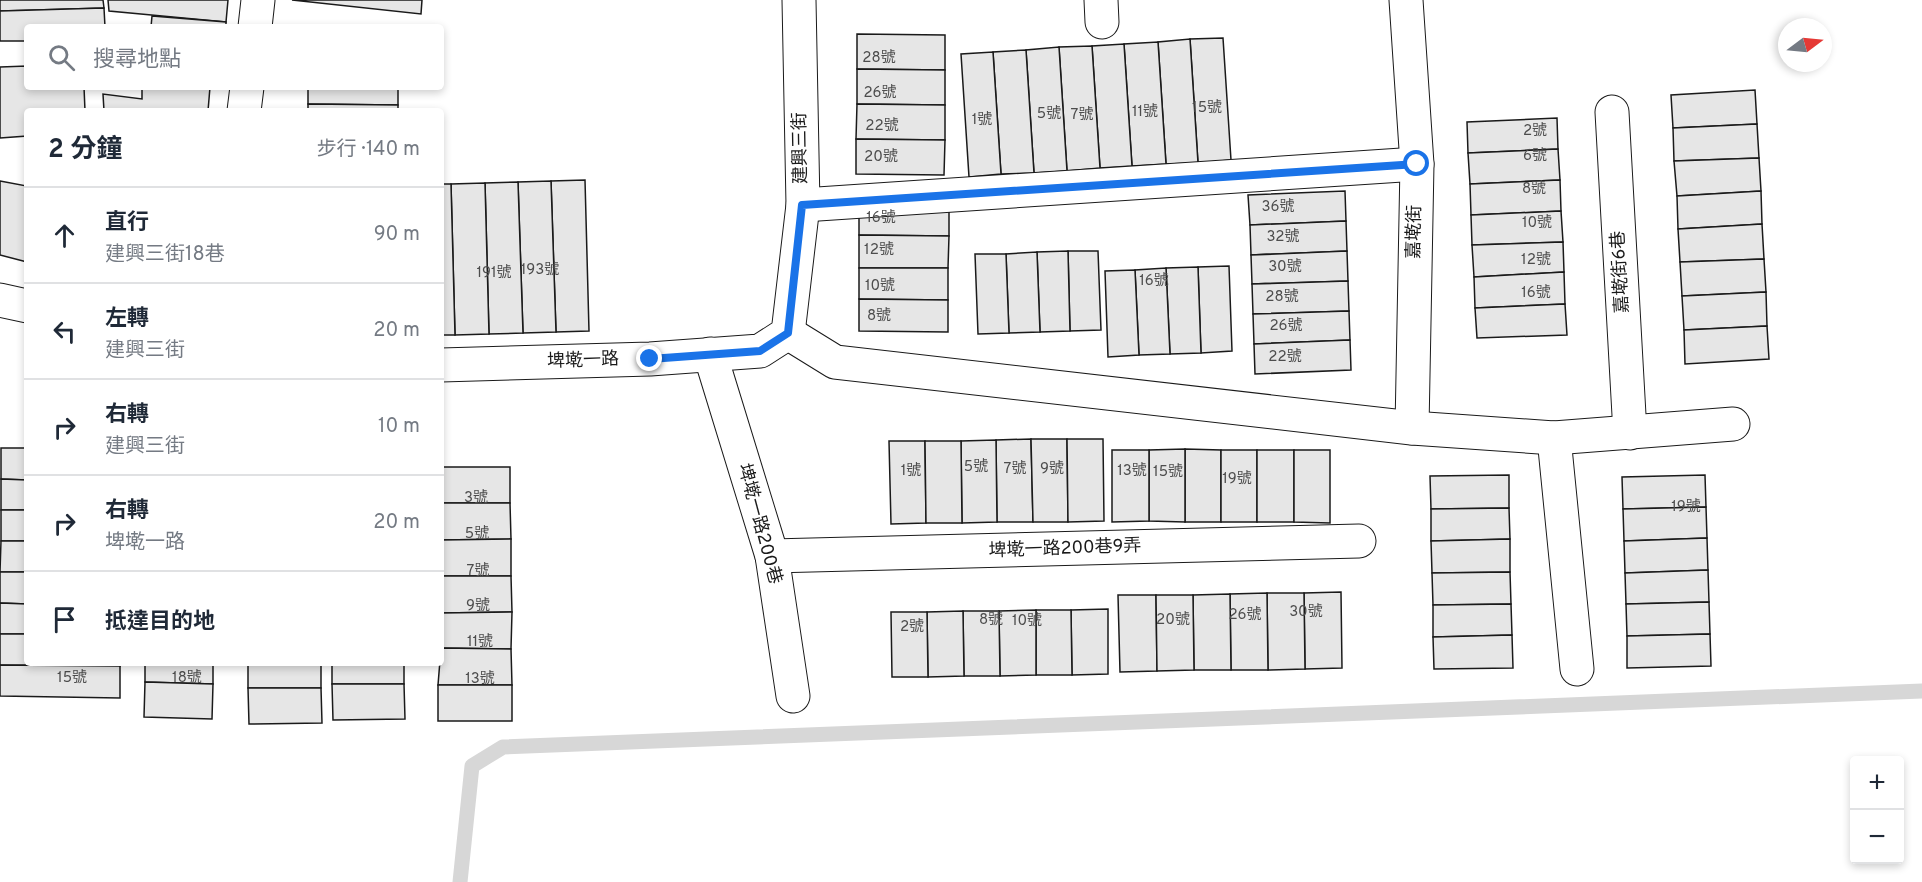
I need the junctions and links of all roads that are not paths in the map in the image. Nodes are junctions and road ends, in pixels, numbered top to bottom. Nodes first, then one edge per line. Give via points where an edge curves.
1 (258, 0) edge
2 (799, 0) edge
3 (1406, 0) edge
4 (255, 24) edge
5 (247, 90) edge
6 (244, 108) edge
7 (1612, 112) dead end
8 (1417, 164) junction
9 (802, 205) junction
10 (0, 300) edge
11 (24, 305) edge
12 (788, 333) junction
13 (710, 354) junction
14 (444, 365) edge
15 (1733, 424) dead end
16 (1412, 428) junction
17 (1630, 433) junction
18 (1554, 438) junction
19 (1359, 541) dead end
20 (772, 556) junction
21 (1577, 669) dead end
22 (794, 696) dead end

1 - 4 street
2 - 9 street, 建興三街
3 - 8 street, 嘉墘街
5 - 6 street
7 - 17 street, 嘉墘街6巷
8 - 9 street
8 - 16 street, 嘉墘街
9 - 12 street, 建興三街
10 - 11 street
12 - 13 street, 埤墘一路 via 760,351
12 - 16 street via 835,362
13 - 14 street, 埤墘一路
13 - 20 street, 埤墘一路200巷
15 - 17 street
16 - 18 street
17 - 18 street
18 - 21 street
19 - 20 street, 埤墘一路200巷9弄
20 - 22 street, 埤墘一路200巷

